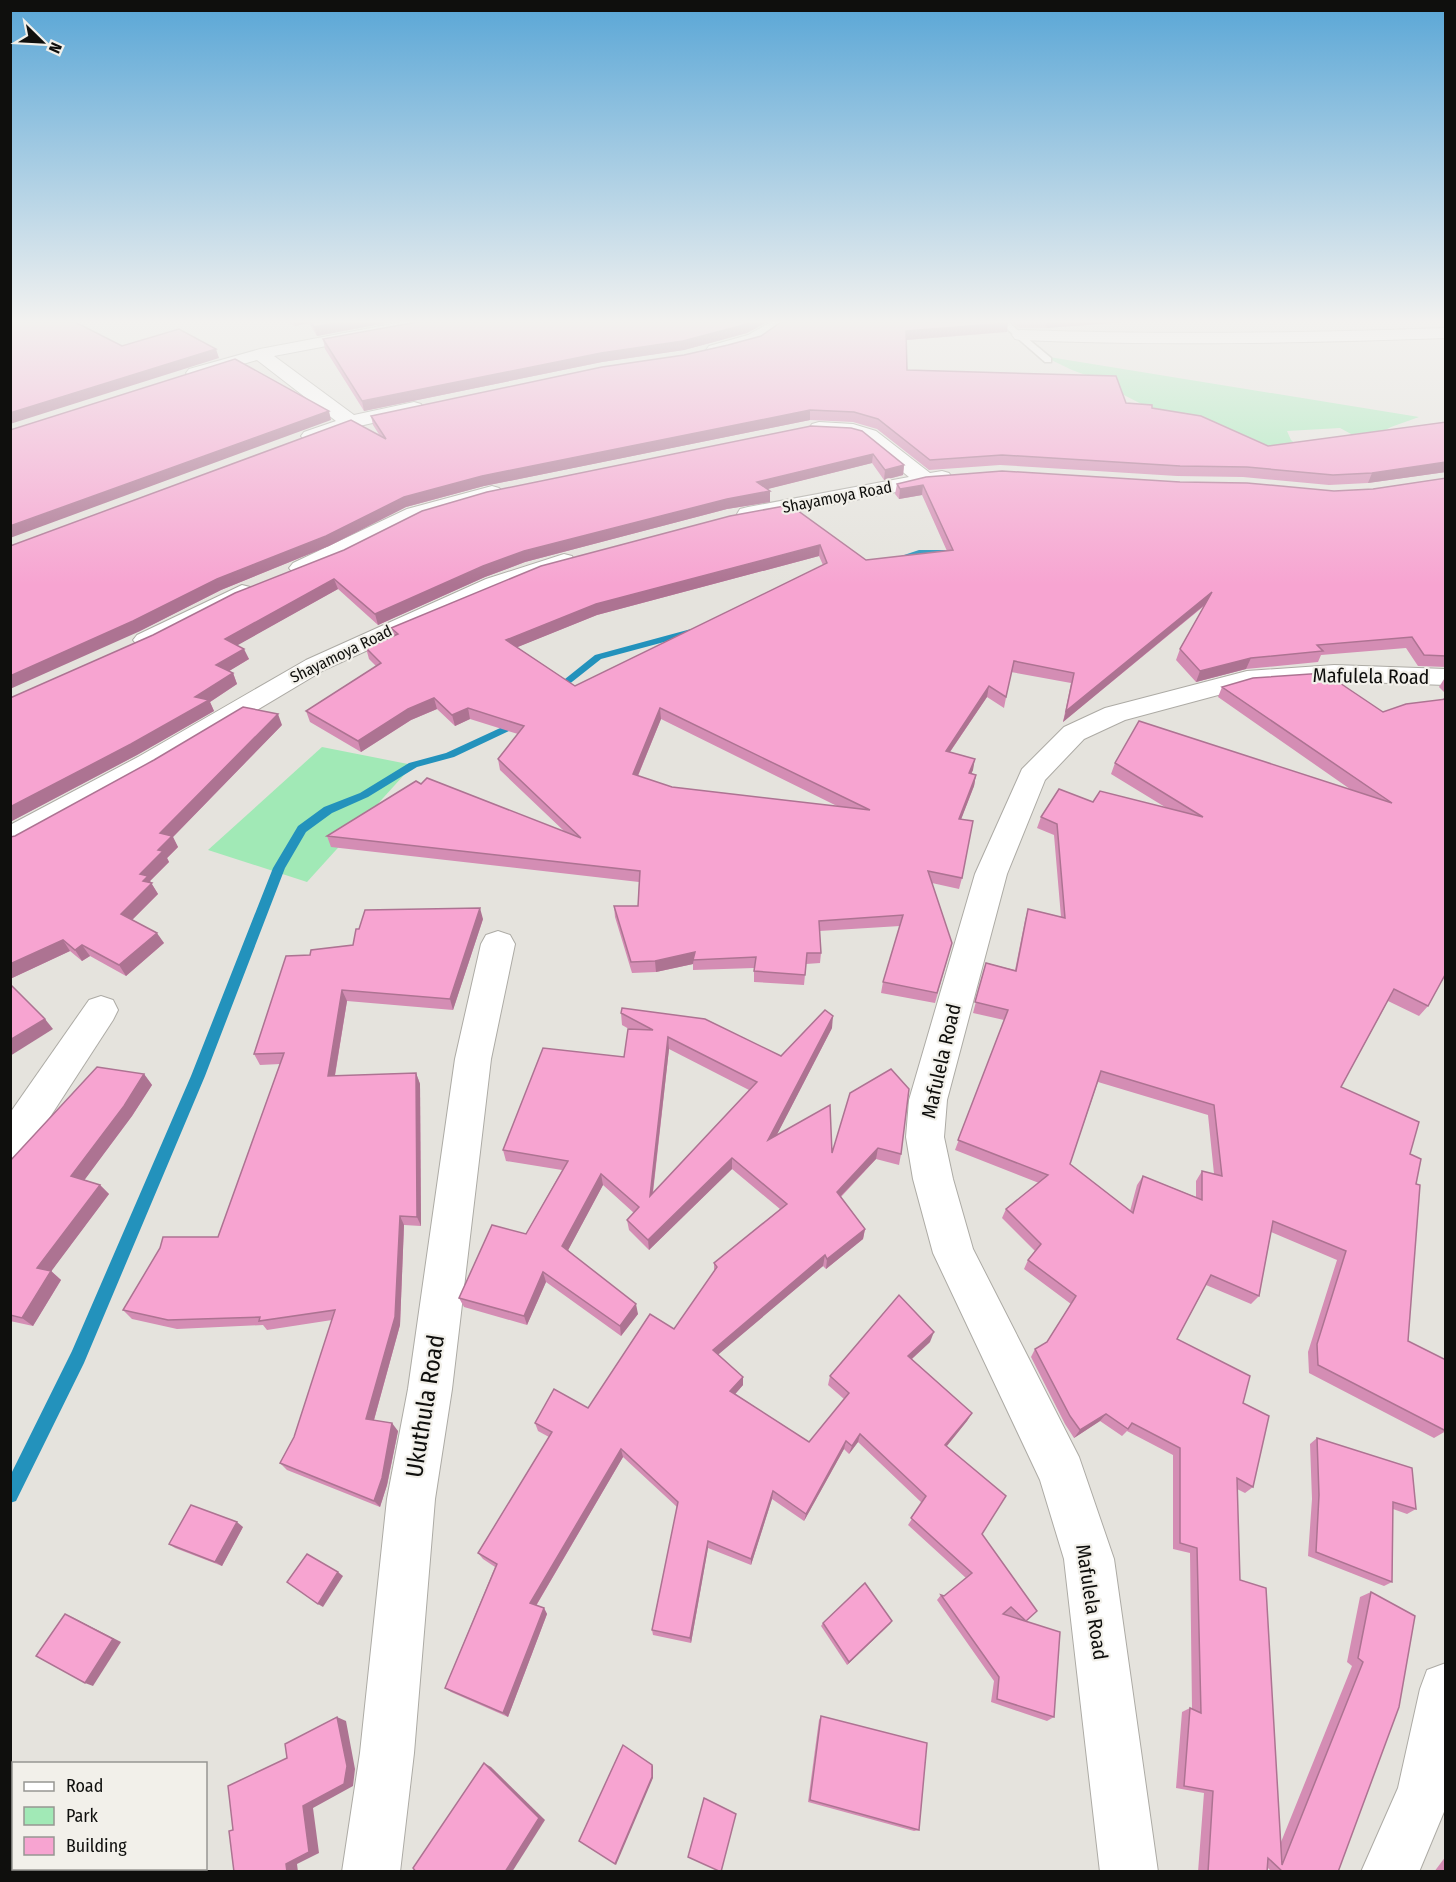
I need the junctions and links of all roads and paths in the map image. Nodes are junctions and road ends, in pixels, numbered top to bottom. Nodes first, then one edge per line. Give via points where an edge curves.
1 (334, 410) edge
2 (407, 410) edge
3 (350, 422) junction
4 (801, 430) edge
5 (294, 442) edge
6 (966, 475) edge
7 (924, 479) junction
8 (514, 488) edge
9 (728, 518) edge
10 (590, 555) edge
11 (283, 575) edge
12 (262, 584) edge
13 (127, 649) edge
14 (1446, 677) edge
15 (10, 838) edge
16 (498, 944) dead end
17 (101, 1010) dead end
18 (10, 1145) edge
19 (1446, 1689) edge
20 (1436, 1800) edge
21 (371, 1872) edge
22 (1129, 1872) edge
23 (1390, 1872) edge

1 - 3 street
2 - 3 street
3 - 5 street
4 - 7 street via 836,428 869,435
6 - 7 street, Shayamoya Road
7 - 9 street, Shayamoya Road
8 - 11 street via 415,514 338,553
10 - 15 street, Shayamoya Road via 494,584 315,665
12 - 13 street
14 - 22 street, Mafulela Road via 1334,673 1247,679 1115,714 1074,733 1032,776 991,874 928,1100 925,1137 954,1253 1062,1474 1089,1558
16 - 21 street, Ukuthula Road via 472,1059 430,1389 411,1499 387,1753
17 - 18 street
19 - 20 street
20 - 23 street

